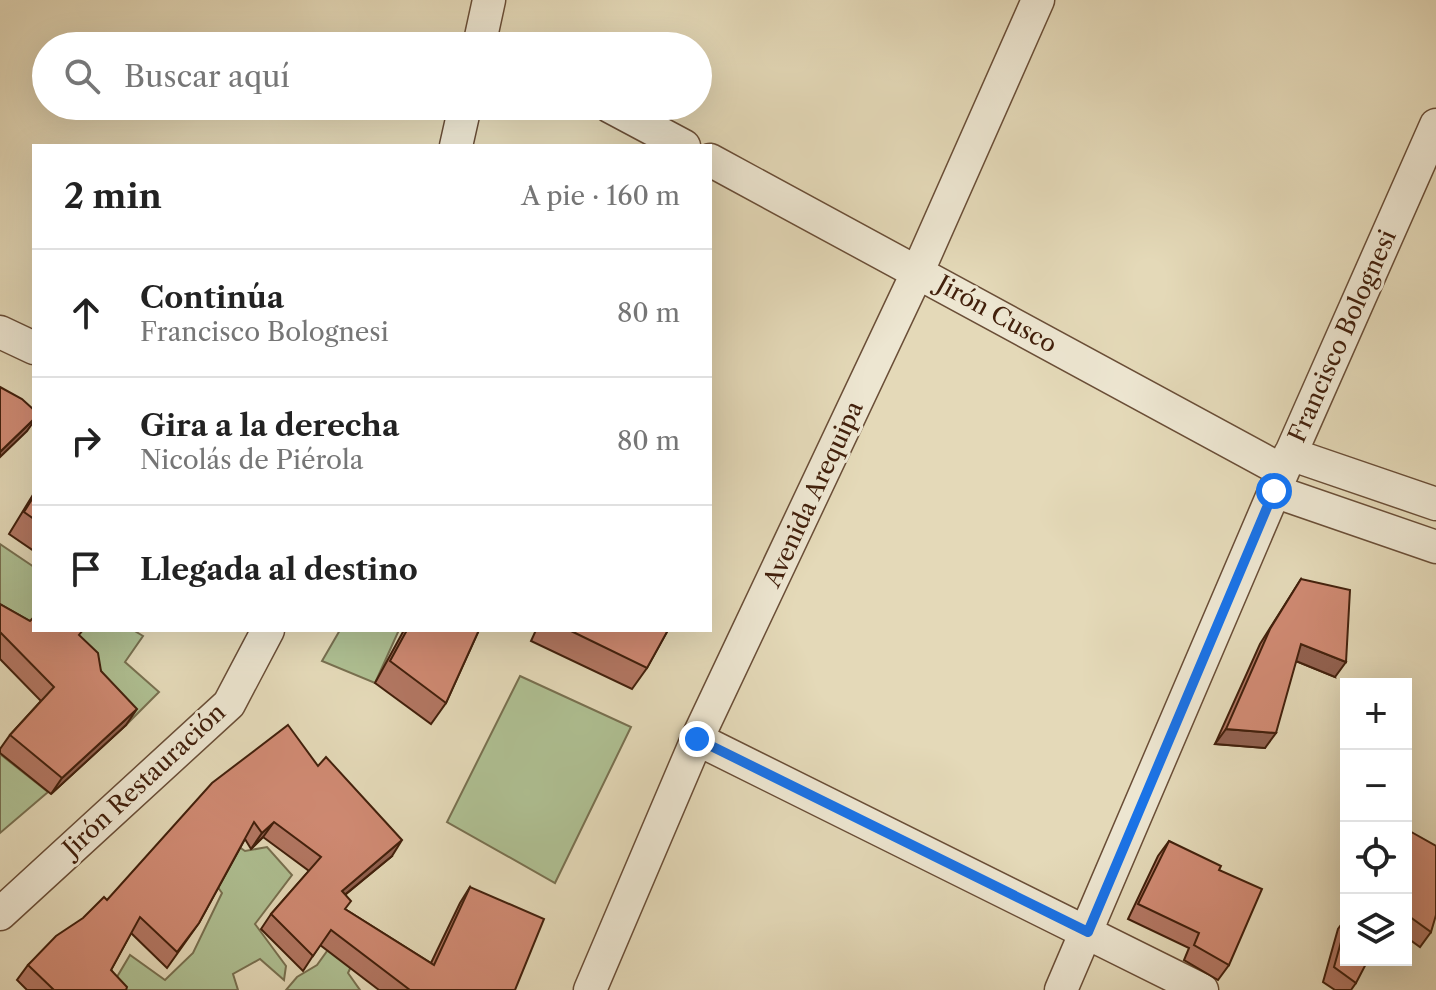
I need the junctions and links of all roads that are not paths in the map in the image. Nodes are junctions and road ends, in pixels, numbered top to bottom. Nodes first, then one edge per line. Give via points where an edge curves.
1 (489, 0) edge
2 (1038, 0) edge
3 (487, 32) edge
4 (462, 120) edge
5 (635, 120) edge
6 (1436, 125) edge
7 (456, 144) edge
8 (680, 144) edge
9 (712, 161) edge
10 (918, 271) junction
11 (0, 332) edge
12 (32, 347) edge
13 (1282, 472) junction
14 (1436, 504) edge
15 (1436, 547) edge
16 (267, 632) edge
17 (697, 739) junction
18 (0, 914) edge
19 (1088, 932) junction
20 (590, 990) edge
21 (1061, 990) edge
22 (1202, 990) edge

1 - 3 street
2 - 10 street, Avenida Arequipa
4 - 7 street
5 - 8 street
6 - 13 street, Francisco Bolognesi
9 - 10 street, Jirón Cusco
10 - 13 street, Jirón Cusco
10 - 17 street, Avenida Arequipa
11 - 12 street
13 - 14 street, Jirón Cusco
13 - 15 street, Jirón Cusco
13 - 19 street, Francisco Bolognesi
16 - 18 street, Jirón Restauración via 229,704
17 - 19 street
17 - 20 street, Avenida Arequipa
19 - 21 street, Francisco Bolognesi
19 - 22 street

